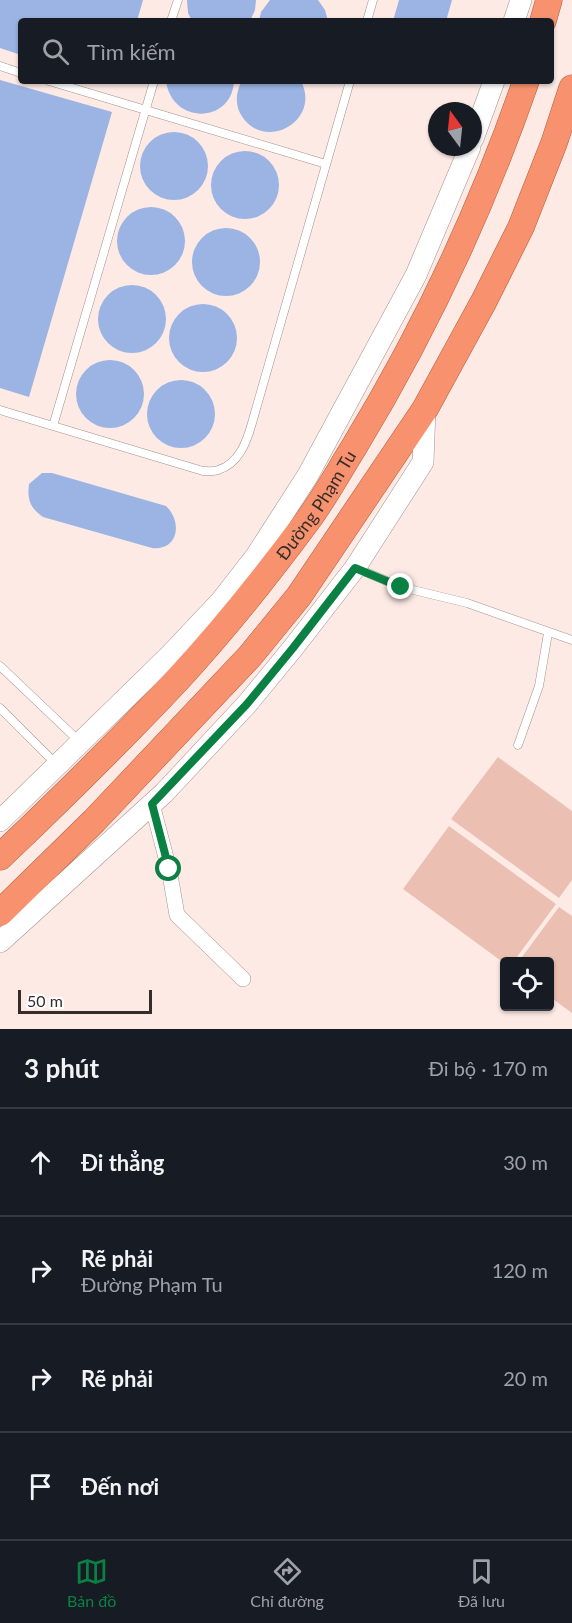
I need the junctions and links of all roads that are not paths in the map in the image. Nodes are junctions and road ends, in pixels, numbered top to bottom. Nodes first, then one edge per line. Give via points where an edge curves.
1 (178, 0) edge
2 (373, 0) edge
3 (520, 0) edge
4 (549, 0) edge
5 (172, 18) edge
6 (368, 18) edge
7 (515, 18) edge
8 (544, 18) edge
9 (0, 66) edge
10 (18, 72) edge
11 (58, 84) edge
12 (153, 84) edge
13 (349, 84) edge
14 (494, 84) edge
15 (525, 84) edge
16 (572, 88) edge
17 (145, 110) junction
18 (482, 115) edge
19 (466, 156) edge
20 (326, 165) junction
21 (425, 409) junction
22 (0, 410) edge
23 (53, 426) junction
24 (291, 524) junction
25 (355, 568) junction
26 (548, 633) junction
27 (572, 640) edge
28 (0, 666) edge
29 (0, 708) edge
30 (81, 743) junction
31 (518, 745) dead end
32 (58, 766) junction
33 (152, 804) junction
34 (0, 821) edge
35 (0, 857) edge
36 (0, 913) edge
37 (0, 942) edge
38 (243, 979) dead end

1 - 5 lane
2 - 6 lane
3 - 7 main road
4 - 8 highway
9 - 10 lane
11 - 17 lane
12 - 17 lane
13 - 20 lane
14 - 18 main road
15 - 24 highway, Đường Phạm Tu via 443,283 377,409 309,519
16 - 21 highway, Đường Phạm Tu via 521,227
17 - 20 lane
17 - 23 lane
19 - 24 main road, Đường Phạm Tu via 416,275 308,475
20 - 23 lane via 246,443 236,459 219,470 203,471
21 - 25 main road, Đường Phạm Tu via 423,462
21 - 36 highway, Đường Phạm Tu via 299,596 250,656 94,821
22 - 23 lane
24 - 30 main road, Đường Phạm Tu via 256,556 221,601 171,654
24 - 35 highway, Đường Phạm Tu via 242,606 181,676
25 - 26 lane via 401,587 466,603
25 - 33 main road, Đường Phạm Tu via 247,704
26 - 27 lane
26 - 31 lane via 539,686
28 - 30 lane
29 - 32 lane
30 - 32 main road, Đường Phạm Tu
32 - 34 main road, Đường Phạm Tu
33 - 37 main road, Đường Phạm Tu
33 - 38 street via 177,915

